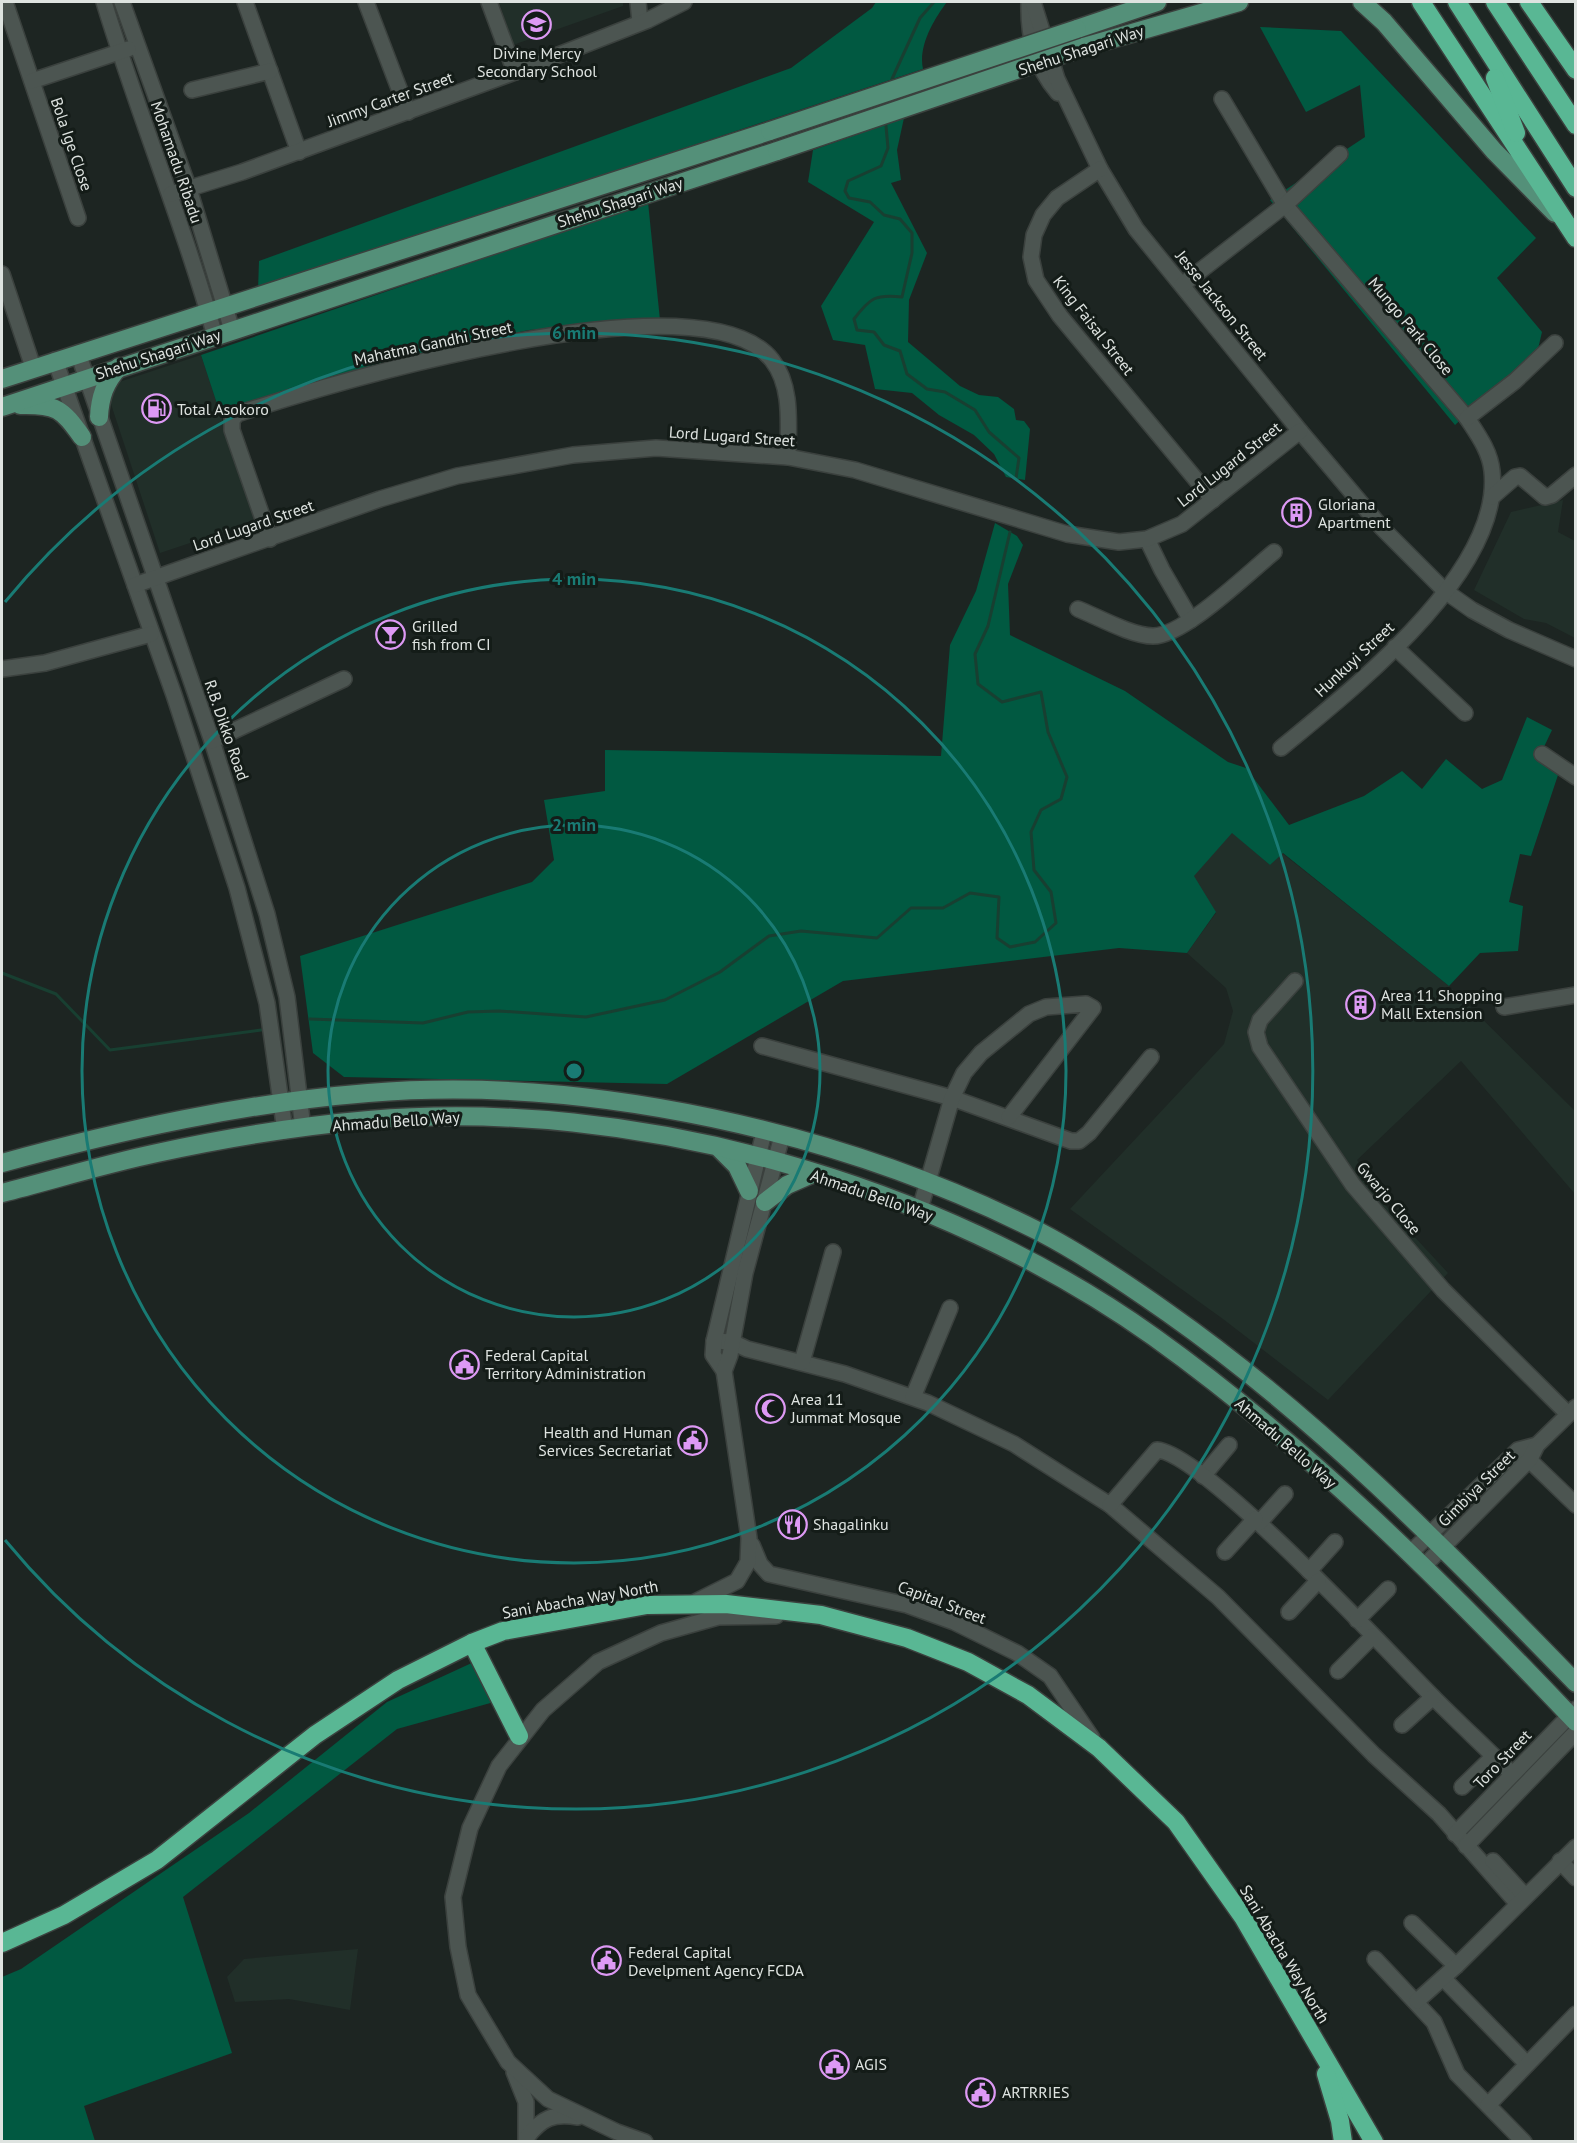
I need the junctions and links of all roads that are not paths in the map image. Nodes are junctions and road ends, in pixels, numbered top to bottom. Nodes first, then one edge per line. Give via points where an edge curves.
1 (5, 2) edge
2 (104, 2) edge
3 (122, 2) edge
4 (245, 2) edge
5 (366, 2) edge
6 (489, 2) edge
7 (638, 2) edge
8 (684, 2) edge
9 (1031, 2) edge
10 (1158, 2) edge
11 (1239, 2) edge
12 (1362, 2) edge
13 (1421, 2) edge
14 (1457, 2) edge
15 (1495, 2) edge
16 (1529, 2) edge
17 (640, 22) junction
18 (1482, 43) junction
19 (136, 45) junction
20 (119, 52) junction
21 (1575, 70) edge
22 (270, 71) junction
23 (515, 72) junction
24 (32, 81) junction
25 (192, 90) dead end
26 (1222, 99) dead end
27 (408, 111) junction
28 (1575, 125) edge
29 (299, 152) junction
30 (1340, 154) dead end
31 (1100, 169) junction
32 (1530, 169) junction
33 (1575, 188) edge
34 (189, 189) junction
35 (171, 194) junction
36 (1286, 205) junction
37 (78, 218) dead end
38 (1571, 232) edge
39 (2, 274) edge
40 (1182, 285) junction
41 (226, 308) junction
42 (209, 314) junction
43 (224, 333) junction
44 (1556, 343) dead end
45 (78, 353) junction
46 (55, 360) junction
47 (33, 367) junction
48 (119, 367) junction
49 (86, 377) junction
50 (2, 379) edge
51 (64, 386) junction
52 (4, 406) edge
53 (99, 417) junction
54 (1467, 418) junction
55 (1300, 431) junction
56 (82, 437) junction
57 (788, 456) junction
58 (1575, 474) edge
59 (1492, 497) junction
60 (1213, 500) junction
61 (270, 539) junction
62 (1147, 539) junction
63 (1274, 552) dead end
64 (154, 577) junction
65 (135, 585) junction
66 (1445, 591) junction
67 (1078, 609) dead end
68 (1191, 620) junction
69 (151, 634) junction
70 (1395, 647) junction
71 (1575, 659) edge
72 (2, 669) edge
73 (344, 679) dead end
74 (1466, 713) dead end
75 (212, 741) junction
76 (1281, 748) dead end
77 (1542, 754) dead end
78 (1575, 777) edge
79 (1295, 981) dead end
80 (1575, 994) edge
81 (1504, 1007) dead end
82 (762, 1046) dead end
83 (1151, 1057) dead end
84 (952, 1098) junction
85 (300, 1100) junction
86 (281, 1102) junction
87 (1009, 1117) junction
88 (294, 1129) junction
89 (764, 1132) junction
90 (782, 1136) junction
91 (719, 1148) junction
92 (757, 1157) junction
93 (775, 1162) junction
94 (2, 1163) edge
95 (812, 1174) junction
96 (928, 1182) junction
97 (749, 1191) junction
98 (2, 1193) edge
99 (765, 1202) junction
100 (920, 1209) junction
101 (833, 1252) dead end
102 (950, 1308) dead end
103 (713, 1348) junction
104 (731, 1348) junction
105 (802, 1362) junction
106 (724, 1371) junction
107 (913, 1396) junction
108 (1572, 1411) edge
109 (1229, 1445) dead end
110 (1524, 1455) junction
111 (1203, 1476) junction
112 (1285, 1494) dead end
113 (1110, 1505) junction
114 (1575, 1505) edge
115 (1257, 1521) junction
116 (1428, 1533) junction
117 (749, 1538) junction
118 (1335, 1542) dead end
119 (1442, 1546) junction
120 (1225, 1552) dead end
121 (1409, 1554) junction
122 (1423, 1567) junction
123 (1313, 1576) junction
124 (1388, 1589) dead end
125 (693, 1603) junction
126 (1289, 1612) dead end
127 (821, 1615) junction
128 (1357, 1620) junction
129 (1372, 1636) junction
130 (472, 1642) junction
131 (1338, 1671) dead end
132 (1575, 1683) edge
133 (1433, 1697) junction
134 (1574, 1720) edge
135 (1402, 1725) dead end
136 (519, 1736) junction
137 (1099, 1748) junction
138 (1493, 1757) junction
139 (1512, 1774) junction
140 (1462, 1787) dead end
141 (1457, 1831) junction
142 (1469, 1842) junction
143 (1575, 1847) edge
144 (1560, 1861) junction
145 (1575, 1878) edge
146 (1521, 1900) junction
147 (1412, 1923) dead end
148 (2, 1943) edge
149 (1375, 1959) dead end
150 (1456, 1966) junction
151 (1443, 1978) junction
152 (1417, 2001) junction
153 (1296, 2009) junction
154 (1575, 2014) edge
155 (508, 2062) junction
156 (1527, 2064) junction
157 (1488, 2105) junction
158 (590, 2119) junction
159 (526, 2139) edge
160 (645, 2142) edge
161 (1343, 2142) edge
162 (1374, 2142) edge
163 (1524, 2142) edge

1 - 24 street, Bola Ige Close
2 - 20 street, Mohamadu Ribadu
3 - 19 street, Mohamadu Ribadu
4 - 22 street
5 - 27 street
6 - 23 street
7 - 17 street
8 - 17 street, Jimmy Carter Street
9 - 31 street, Jesse Jackson Street via 1028,26 1035,54 1046,79 1075,113
10 - 41 main road, Shehu Shagari Way, bridge
11 - 43 main road, Shehu Shagari Way, bridge via 1084,47
12 - 38 main road via 1384,21 1494,151
13 - 32 highway
14 - 18 highway
15 - 28 highway
16 - 21 highway
17 - 23 street, Jimmy Carter Street
18 - 32 highway
18 - 33 highway
19 - 20 street, Bola Ige Close
19 - 34 street, Mohamadu Ribadu
20 - 24 street, Bola Ige Close
20 - 35 street, Mohamadu Ribadu
22 - 25 street
22 - 29 street
23 - 27 street, Jimmy Carter Street
24 - 37 street, Bola Ige Close
26 - 36 street, Mungo Park Close
27 - 29 street, Jimmy Carter Street
29 - 34 street, Jimmy Carter Street
30 - 36 street
31 - 40 street, Jesse Jackson Street via 1136,229
31 - 60 street, King Faisal Street via 1057,198 1043,215 1034,235 1031,257 1036,280 1060,316
32 - 38 highway
34 - 35 street, Jimmy Carter Street
34 - 41 street, Mohamadu Ribadu
35 - 42 street, Mohamadu Ribadu
36 - 40 street
36 - 54 street, Mungo Park Close
39 - 47 street
40 - 55 street, Jesse Jackson Street
41 - 42 main road, Shehu Shagari Way
41 - 43 street, Mohamadu Ribadu
42 - 43 street, Mohamadu Ribadu
42 - 45 main road, Shehu Shagari Way
43 - 48 main road, Shehu Shagari Way
44 - 54 street
45 - 46 main road, Shehu Shagari Way
45 - 49 street, R.B. Dikko Road
46 - 47 main road, Shehu Shagari Way
46 - 51 street
47 - 50 main road, Shehu Shagari Way
48 - 49 main road, Shehu Shagari Way
48 - 53 main road via 105,385
49 - 51 main road, Shehu Shagari Way
49 - 53 street, R.B. Dikko Road
51 - 52 main road, Shehu Shagari Way
51 - 56 street
52 - 56 main road via 54,407 69,417
53 - 64 street, R.B. Dikko Road
54 - 59 street, Mungo Park Close via 1487,451
55 - 60 street, Lord Lugard Street
55 - 66 street, Jesse Jackson Street via 1382,528
56 - 65 street
57 - 61 street, Lord Lugard Street via 656,448 517,463 435,482
57 - 61 street, Mahatma Gandhi Street via 787,393 781,373 761,349 723,331 687,327 594,330 452,354 319,388 237,414 232,430
57 - 62 street, Lord Lugard Street via 855,470 1067,534 1119,542
58 - 59 street via 1545,497 1520,476
59 - 66 street, Mungo Park Close via 1471,557
60 - 62 street, Lord Lugard Street via 1182,524
61 - 64 street, Lord Lugard Street
62 - 68 street
63 - 68 street
64 - 65 street, Lord Lugard Street
64 - 75 street, R.B. Dikko Road
65 - 69 street
66 - 70 street, Hunkuyi Street
66 - 71 street, Jesse Jackson Street via 1509,630
67 - 68 street via 1152,636
69 - 72 street via 45,663
69 - 86 street via 237,888 267,1003
70 - 74 street
70 - 76 street, Hunkuyi Street
73 - 75 street
75 - 85 street, R.B. Dikko Road via 260,892 287,997
77 - 78 street
79 - 108 street, Gwarjo Close via 1260,1020 1256,1032 1260,1047 1353,1185 1443,1290
80 - 81 street
82 - 84 street
83 - 87 street via 1079,1141 1060,1139
84 - 87 street
84 - 87 street via 964,1073 981,1053 1029,1014 1046,1007 1086,1004 1093,1008
84 - 96 street
85 - 86 main road, Ahmadu Bello Way
85 - 88 street, R.B. Dikko Road
85 - 89 main road, Ahmadu Bello Way via 433,1090 546,1093 671,1109
86 - 88 street
86 - 94 main road, Ahmadu Bello Way via 155,1124
88 - 91 main road, Ahmadu Bello Way via 368,1120 476,1117 618,1128
88 - 98 main road, Ahmadu Bello Way via 156,1153
89 - 90 main road, Ahmadu Bello Way
89 - 92 street
90 - 93 street, Capital Street
90 - 96 main road, Ahmadu Bello Way
91 - 92 main road, Ahmadu Bello Way
91 - 97 main road via 737,1166
92 - 93 main road, Ahmadu Bello Way
92 - 97 street
93 - 95 main road, Ahmadu Bello Way
93 - 99 street, Capital Street
95 - 99 main road via 787,1185
95 - 100 main road, Ahmadu Bello Way
96 - 100 street
96 - 116 main road, Ahmadu Bello Way via 1043,1234 1168,1313 1308,1421
97 - 103 street
99 - 104 street, Capital Street via 745,1273
100 - 121 main road, Ahmadu Bello Way via 1031,1261 1150,1335 1291,1443
101 - 105 street
102 - 107 street
103 - 104 street
103 - 106 street
104 - 105 street
104 - 106 street, Capital Street
105 - 107 street
106 - 117 street, Capital Street
107 - 113 street via 1014,1444
108 - 110 street, Gimbiya Street
109 - 111 street
110 - 114 street
110 - 116 street
110 - 119 street, Gimbiya Street
111 - 113 street via 1192,1466 1157,1450
111 - 115 street
112 - 115 street
113 - 141 street via 1218,1597 1374,1755
115 - 120 street
115 - 123 street
116 - 119 main road, Ahmadu Bello Way
116 - 121 street
117 - 125 street, Capital Street via 748,1562 737,1581
117 - 137 street, Capital Street via 760,1564 769,1574 907,1605 954,1622 1017,1653 1050,1676
118 - 123 street
119 - 122 street, Gimbiya Street
119 - 132 main road, Ahmadu Bello Way
121 - 122 main road, Ahmadu Bello Way
122 - 134 main road, Ahmadu Bello Way
123 - 126 street
123 - 128 street
124 - 128 street
125 - 127 highway, Sani Abacha Way North
125 - 130 highway, Sani Abacha Way North via 647,1605 578,1616 503,1631
127 - 136 street via 718,1617 661,1633 598,1662
127 - 137 highway, Sani Abacha Way North via 907,1638 968,1662 1028,1695
128 - 129 street
129 - 131 street
129 - 133 street
130 - 136 highway
130 - 148 highway, Sani Abacha Way North via 398,1680 315,1736 158,1860 64,1915
133 - 135 street
133 - 138 street
134 - 139 street, Toro Street
134 - 142 street, Toro Street
136 - 155 street via 499,1766 470,1828 453,1896 468,1995
137 - 153 highway, Sani Abacha Way North via 1176,1822 1243,1917
138 - 139 street
138 - 140 street
139 - 141 street, Toro Street
141 - 142 street
142 - 146 street
143 - 144 street
144 - 145 street
144 - 146 street
146 - 150 street
147 - 150 street
149 - 152 street
150 - 151 street
151 - 152 street
151 - 156 street
152 - 157 street via 1434,2022 1457,2074
153 - 161 highway via 1328,2078
153 - 162 highway, Sani Abacha Way North
154 - 156 street
155 - 158 street via 549,2099
155 - 159 street via 520,2081 526,2102
156 - 157 street
157 - 163 street
158 - 159 street via 555,2116 539,2122
158 - 160 street

